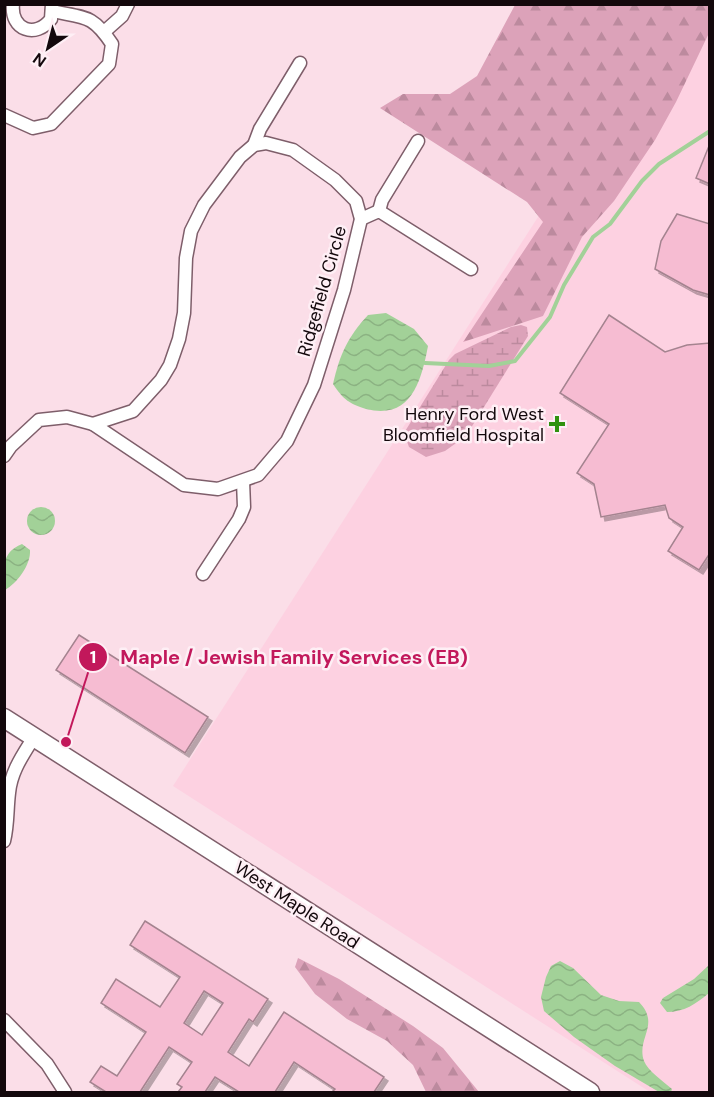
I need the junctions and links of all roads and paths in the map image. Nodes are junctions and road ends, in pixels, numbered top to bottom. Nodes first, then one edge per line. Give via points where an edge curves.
1 (13, 4) edge
2 (128, 4) edge
3 (52, 8) edge
4 (105, 32) junction
5 (300, 63) dead end
6 (4, 115) edge
7 (418, 141) dead end
8 (254, 145) junction
9 (379, 211) junction
10 (361, 219) junction
11 (471, 269) dead end
12 (93, 424) junction
13 (4, 456) edge
14 (243, 480) junction
15 (203, 574) dead end
16 (6, 721) edge
17 (34, 737) junction
18 (4, 841) edge
19 (4, 1020) edge
20 (64, 1092) edge
21 (590, 1092) edge

1 - 3 street via 17,23 28,30 47,24
2 - 4 street
3 - 4 street via 89,18
4 - 6 street via 112,44 109,64 51,124 33,128
5 - 8 street
7 - 9 street
8 - 10 street, Ridgefield Circle via 266,143 293,150 335,180 356,201
8 - 12 street via 240,157 204,205 191,231 184,314 166,372 133,411
9 - 10 street
9 - 11 street
10 - 14 street, Ridgefield Circle via 344,291 314,385 287,441 258,475
12 - 13 street, Ridgefield Circle via 67,417 39,420
12 - 14 street, Ridgefield Circle via 184,485 218,489
14 - 15 street via 244,507 239,519
16 - 17 main road, West Maple Road
17 - 18 street via 15,767
17 - 21 main road, West Maple Road
19 - 20 street via 47,1064

